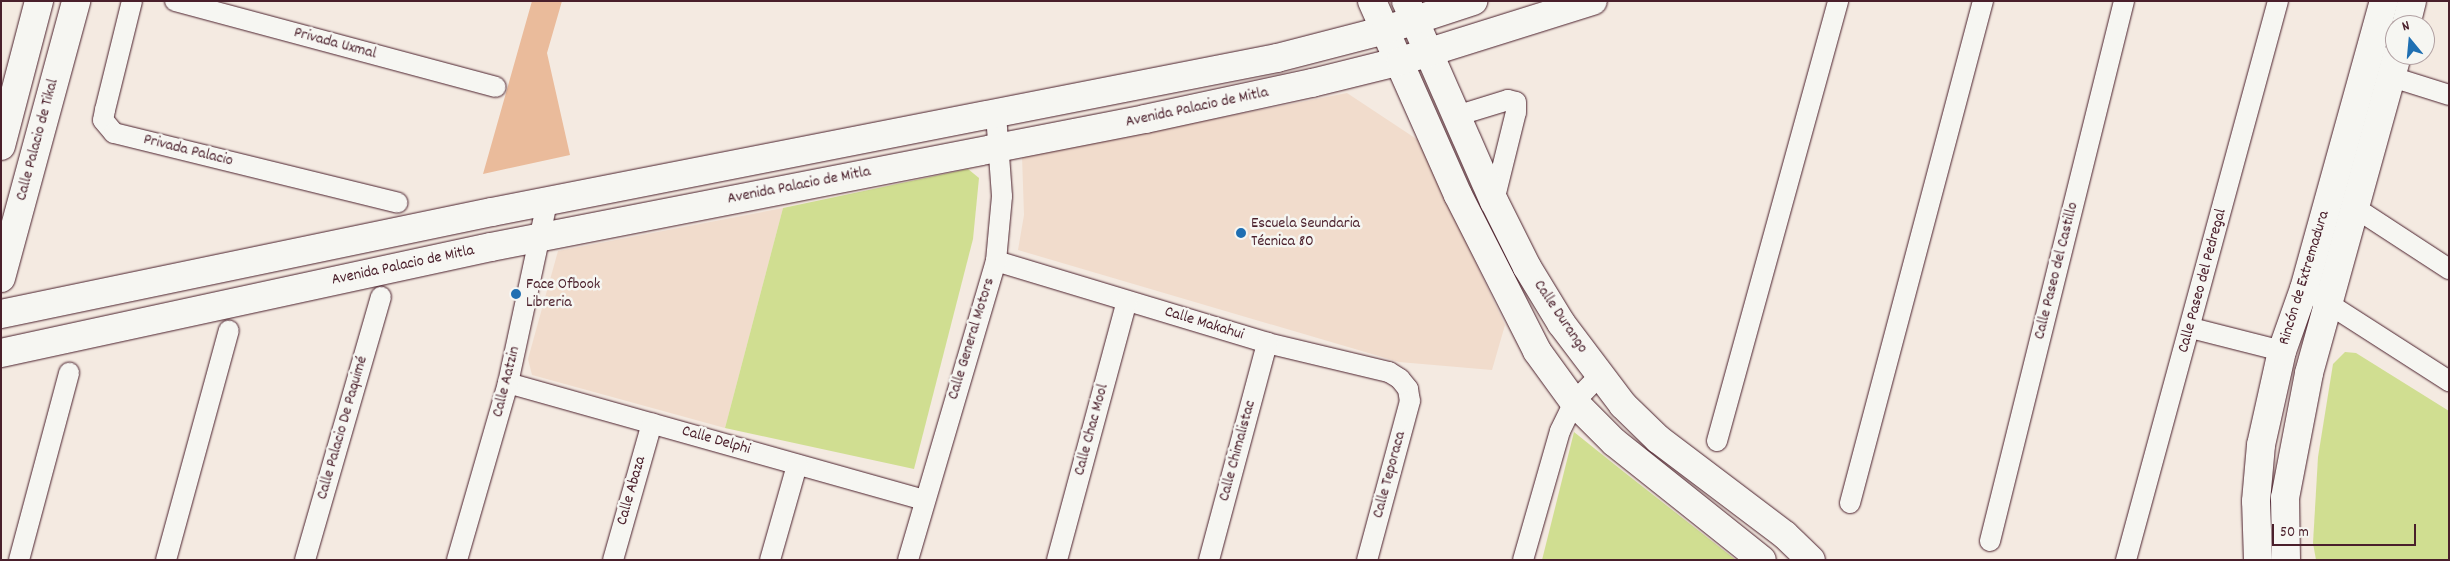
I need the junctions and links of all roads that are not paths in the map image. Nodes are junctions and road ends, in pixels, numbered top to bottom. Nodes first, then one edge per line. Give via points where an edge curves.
1 (39, 1) edge
2 (76, 1) edge
3 (132, 1) edge
4 (175, 1) edge
5 (1372, 1) edge
6 (1474, 1) edge
7 (1593, 1) edge
8 (1838, 1) edge
9 (1983, 1) edge
10 (2124, 1) edge
11 (2278, 1) edge
12 (2384, 1) edge
13 (2412, 1) edge
14 (1410, 10) edge
15 (2408, 15) edge
16 (1385, 30) junction
17 (1429, 52) junction
18 (1401, 61) junction
19 (2395, 66) edge
20 (496, 87) dead end
21 (2449, 95) edge
22 (996, 114) junction
23 (1456, 116) junction
24 (1, 146) edge
25 (1001, 147) junction
26 (1494, 201) junction
27 (547, 202) junction
28 (398, 204) dead end
29 (2357, 209) junction
30 (540, 238) junction
31 (996, 261) junction
32 (2449, 269) edge
33 (1, 278) edge
34 (2304, 289) junction
35 (381, 297) dead end
36 (1128, 301) junction
37 (2329, 304) junction
38 (1, 314) edge
39 (2191, 328) junction
40 (229, 330) dead end
41 (1267, 343) junction
42 (2282, 351) junction
43 (1, 353) edge
44 (69, 373) dead end
45 (1600, 375) junction
46 (2449, 381) edge
47 (508, 383) junction
48 (1408, 389) joint
49 (1574, 402) junction
50 (652, 423) junction
51 (1717, 441) dead end
52 (797, 465) junction
53 (924, 500) junction
54 (1850, 503) dead end
55 (1990, 541) dead end
56 (19, 560) edge
57 (166, 560) edge
58 (305, 560) edge
59 (457, 560) edge
60 (613, 560) edge
61 (770, 560) edge
62 (908, 560) edge
63 (1057, 560) edge
64 (1209, 560) edge
65 (1367, 560) edge
66 (1524, 560) edge
67 (1762, 560) edge
68 (1811, 560) edge
69 (2126, 560) edge
70 (2258, 560) edge
71 (2286, 560) edge

1 - 24 main road
2 - 33 main road, Calle Palacio de Tikal
3 - 28 street, Privada Palacio via 103,120 114,133
4 - 20 street, Privada Uxmal
5 - 16 main road, Calle Durango
6 - 14 main road, Avenida Palacio de Mitla
7 - 17 main road, Avenida Palacio de Mitla
8 - 51 street
9 - 54 street
10 - 55 street, Calle Paseo del Castillo
11 - 39 street, Calle Paseo del Pedregal
12 - 34 main road, Rincón de Extremadura
13 - 15 main road
14 - 16 main road, Avenida Palacio de Mitla
14 - 17 main road, Calle Durango
16 - 18 main road, Calle Durango
16 - 22 main road, Avenida Palacio de Mitla via 1277,58
17 - 18 main road, Avenida Palacio de Mitla
17 - 23 main road, Calle Durango
18 - 25 main road, Avenida Palacio de Mitla via 1145,119
18 - 49 main road, Calle Durango via 1458,196 1504,289 1537,351
19 - 21 street
19 - 29 main road, Rincón de Extremadura
22 - 25 street, Calle General Motors
22 - 27 main road, Avenida Palacio de Mitla
23 - 26 main road, Calle Durango
23 - 26 street via 1508,100 1516,102
25 - 30 main road, Avenida Palacio de Mitla
25 - 31 street, Calle General Motors via 1002,196
26 - 45 main road, Calle Durango via 1551,307
27 - 30 street, Calle Aatzin
27 - 38 main road, Avenida Palacio de Mitla
29 - 32 street
29 - 37 main road, Rincón de Extremadura
30 - 43 main road, Avenida Palacio de Mitla
30 - 47 street, Calle Aatzin
31 - 36 street, Calle Makahui
31 - 53 street, Calle General Motors
34 - 37 street
34 - 42 main road, Rincón de Extremadura
35 - 58 street, Calle Palacio De Paquimé
36 - 41 street, Calle Makahui
36 - 63 street, Calle Chac Mool
37 - 46 street
37 - 71 main road, Rincón de Extremadura via 2293,445 2285,498
39 - 42 street
39 - 69 street, Calle Paseo del Pedregal
40 - 57 street
41 - 48 street, Calle Makahui via 1389,372
41 - 64 street, Calle Chimalistac
42 - 70 main road, Rincón de Extremadura via 2261,445 2256,501
44 - 56 street
45 - 49 street
45 - 68 main road, Calle Durango via 1623,405 1658,439 1785,535
47 - 50 street, Calle Delphi
47 - 59 street, Calle Aatzin
48 - 65 street, Calle Teporaca via 1410,401
49 - 66 street via 1548,465
49 - 67 main road, Calle Durango via 1621,448
50 - 52 street, Calle Delphi
50 - 60 street, Calle Abaza
52 - 53 street, Calle Delphi
52 - 61 street
53 - 62 street, Calle General Motors

